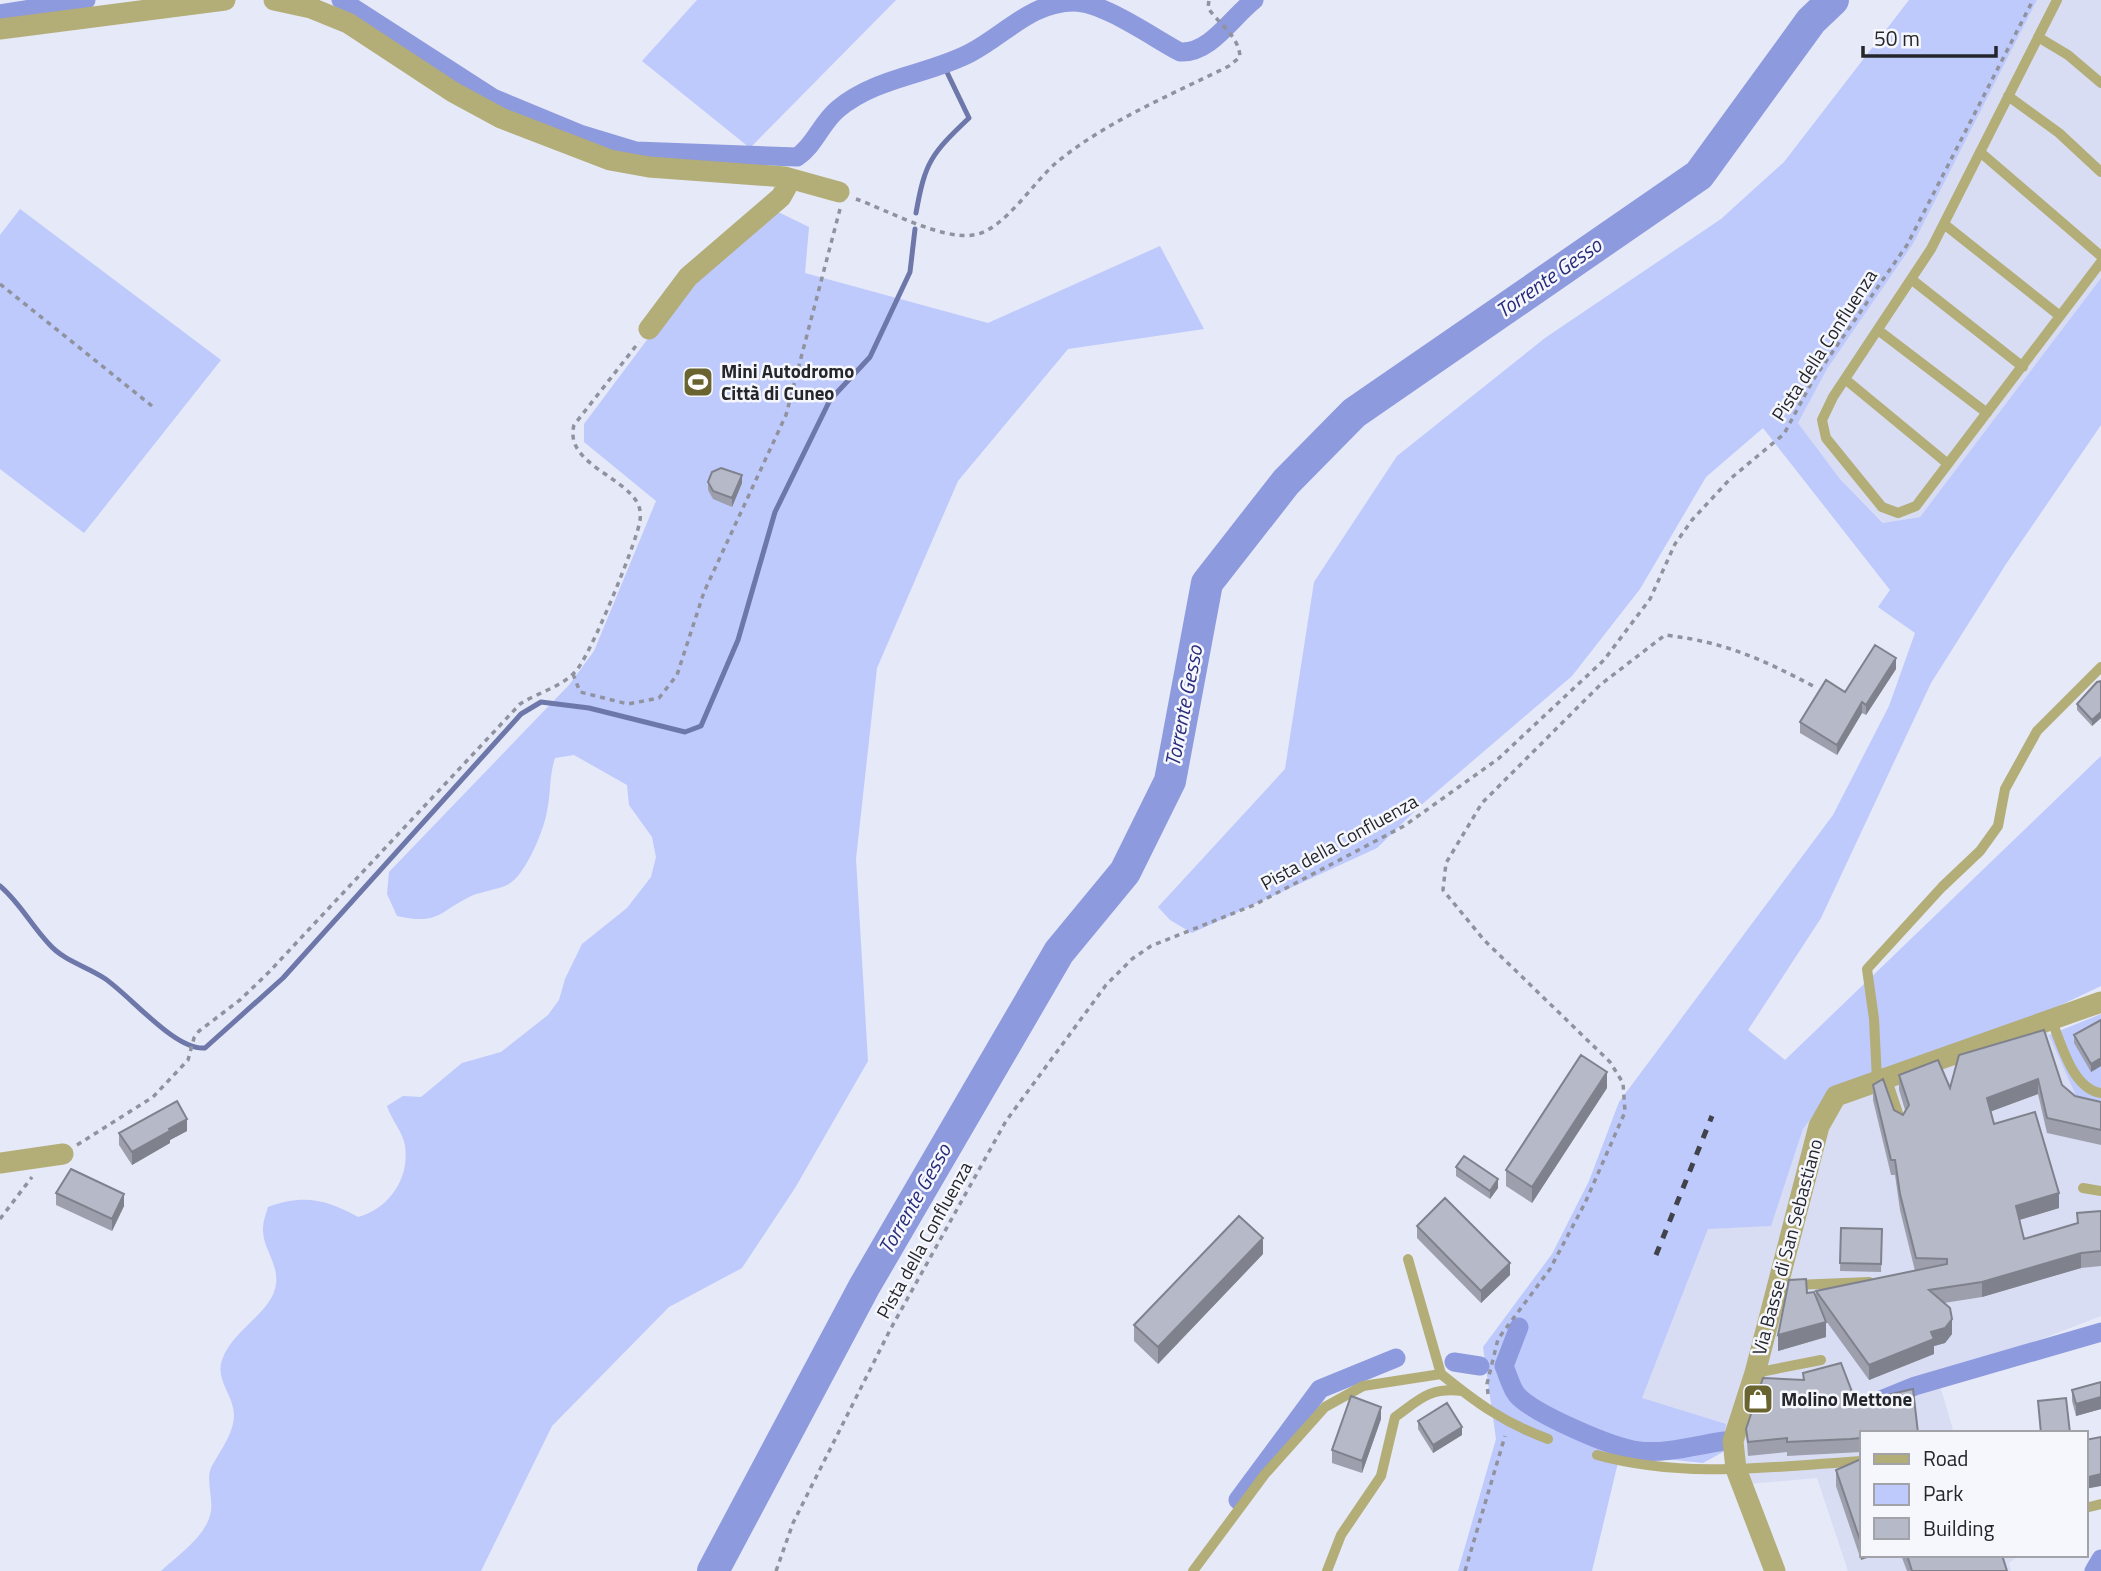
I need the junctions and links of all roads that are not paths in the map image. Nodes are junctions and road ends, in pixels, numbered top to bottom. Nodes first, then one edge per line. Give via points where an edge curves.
1 (225, 0) edge
2 (274, 0) edge
3 (2057, 0) edge
4 (0, 29) edge
5 (2038, 37) junction
6 (2101, 83) edge
7 (2008, 96) junction
8 (1980, 152) junction
9 (2101, 172) edge
10 (785, 177) junction
11 (841, 193) road end
12 (1944, 224) junction
13 (2101, 256) edge
14 (2101, 262) edge
15 (1911, 279) junction
16 (2060, 316) junction
17 (649, 329) road end
18 (1878, 330) junction
19 (2023, 367) junction
20 (1845, 379) junction
21 (1987, 413) junction
22 (1948, 464) junction
23 (2101, 667) edge
24 (2101, 1002) edge
25 (2051, 1019) junction
26 (1881, 1079) junction
27 (2101, 1093) edge
28 (1901, 1122) edge
29 (63, 1154) road end
30 (0, 1163) edge
31 (2083, 1188) dead end
32 (2101, 1191) edge
33 (1408, 1259) dead end
34 (1777, 1282) junction
35 (1876, 1282) edge
36 (1821, 1360) dead end
37 (1755, 1373) junction
38 (1441, 1374) junction
39 (1462, 1391) junction
40 (1548, 1439) dead end
41 (1597, 1455) dead end
42 (1860, 1461) edge
43 (1736, 1469) junction
44 (1193, 1571) edge
45 (1327, 1571) edge
46 (1775, 1571) edge

1 - 4 street
2 - 10 street via 348,23 501,118 610,160
3 - 5 lane
5 - 6 lane
5 - 7 lane
7 - 8 lane
7 - 9 lane via 2059,133
8 - 12 lane
8 - 13 lane
10 - 11 street
10 - 17 street via 781,197 688,277
12 - 15 lane
12 - 16 lane
14 - 16 lane
15 - 18 lane
15 - 19 lane
16 - 19 lane
18 - 20 lane
18 - 21 lane
19 - 21 lane
20 - 22 lane
20 - 22 lane via 1822,420 1826,438 1882,507 1898,513 1916,506
21 - 22 lane
23 - 26 lane via 2037,730 2005,789 1998,826 1980,851 1867,969
24 - 25 street, Via Basse di San Sebastiano
25 - 26 street, Via Basse di San Sebastiano
25 - 27 lane via 2077,1077
26 - 28 lane
26 - 34 street, Via Basse di San Sebastiano via 1836,1096 1819,1126
29 - 30 street
31 - 32 lane
33 - 38 lane
34 - 35 lane via 1802,1286
34 - 37 street, Via Basse di San Sebastiano
36 - 37 lane
37 - 43 street, Via Basse di San Sebastiano via 1733,1441
38 - 39 lane
38 - 44 lane via 1363,1386 1325,1407 1265,1474
39 - 40 lane via 1510,1425
39 - 45 lane via 1441,1388 1395,1417 1381,1476 1341,1535
41 - 43 lane via 1662,1469
42 - 43 lane
43 - 46 street, Via Basse di San Sebastiano

